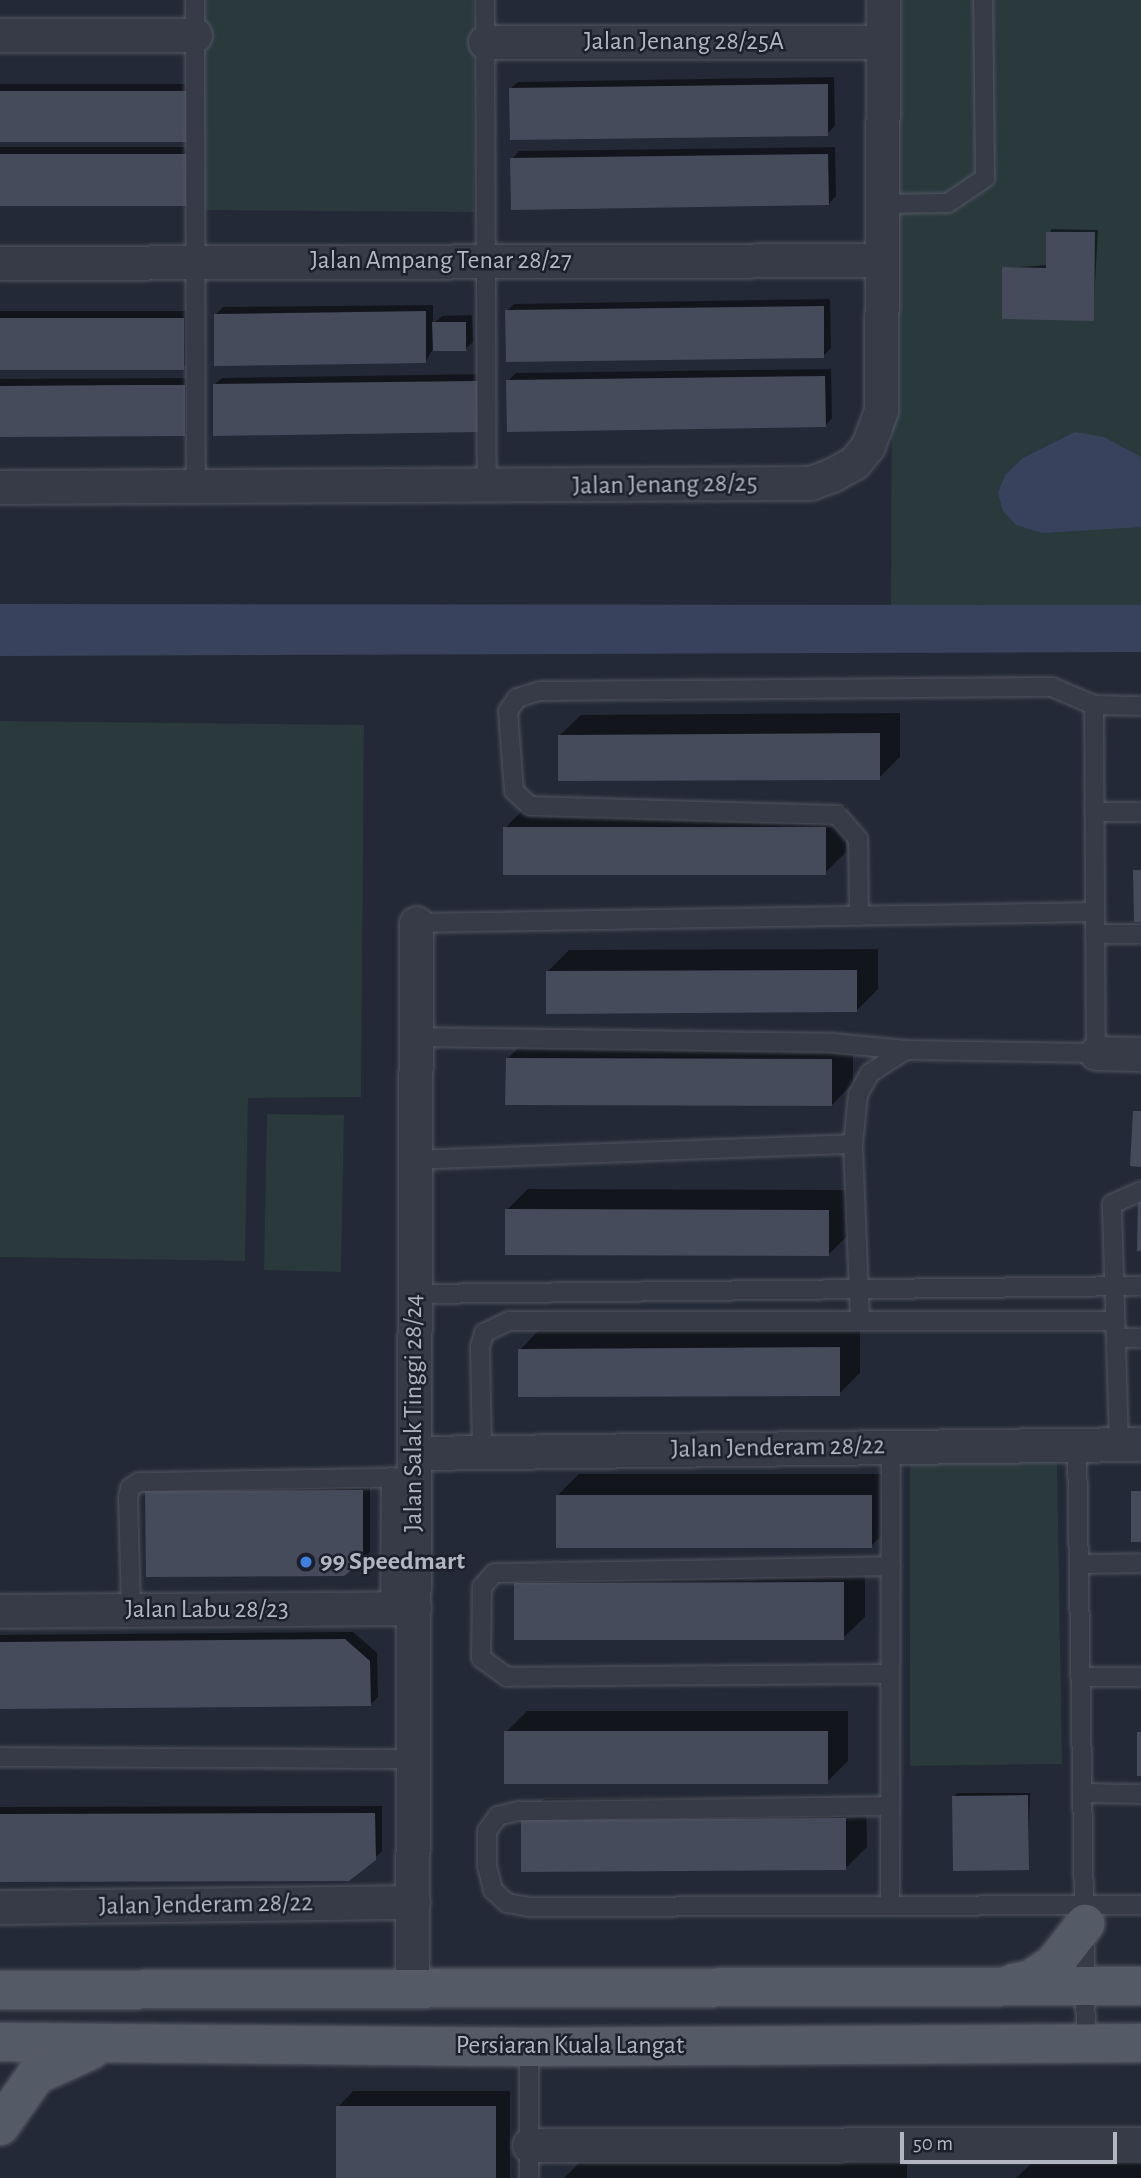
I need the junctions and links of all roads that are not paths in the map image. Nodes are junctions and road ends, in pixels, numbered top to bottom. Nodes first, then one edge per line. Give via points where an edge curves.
1 (195, 0) edge
2 (485, 0) edge
3 (883, 0) edge
4 (983, 0) edge
5 (0, 35) edge
6 (195, 35) junction
7 (485, 42) junction
8 (883, 42) junction
9 (882, 204) junction
10 (882, 260) junction
11 (485, 261) junction
12 (196, 262) junction
13 (0, 263) edge
14 (0, 487) edge
15 (487, 487) junction
16 (196, 488) junction
17 (1094, 705) junction
18 (1141, 706) edge
19 (1095, 812) junction
20 (1141, 812) edge
21 (1095, 912) junction
22 (859, 916) junction
23 (416, 922) joint
24 (1095, 934) junction
25 (1141, 934) edge
26 (416, 1037) junction
27 (906, 1050) junction
28 (1096, 1053) junction
29 (1141, 1054) edge
30 (853, 1144) junction
31 (415, 1160) junction
32 (1141, 1191) edge
33 (1141, 1286) edge
34 (1114, 1287) junction
35 (859, 1289) junction
36 (415, 1294) junction
37 (860, 1321) junction
38 (1115, 1329) junction
39 (1141, 1338) edge
40 (1130, 1444) edge
41 (1077, 1445) junction
42 (891, 1447) junction
43 (482, 1452) junction
44 (407, 1469) junction
45 (1141, 1563) edge
46 (1079, 1564) junction
47 (891, 1566) junction
48 (402, 1608) junction
49 (131, 1610) junction
50 (0, 1611) edge
51 (890, 1674) junction
52 (1081, 1677) junction
53 (1141, 1677) edge
54 (0, 1756) edge
55 (413, 1759) junction
56 (1083, 1793) junction
57 (1141, 1794) edge
58 (890, 1806) junction
59 (413, 1902) junction
60 (890, 1904) junction
61 (1141, 1905) edge
62 (0, 1907) edge
63 (1085, 1921) junction
64 (1141, 1985) edge
65 (991, 1987) junction
66 (1085, 1987) junction
67 (412, 1989) junction
68 (0, 1990) edge
69 (0, 2042) edge
70 (1086, 2042) junction
71 (110, 2043) junction
72 (1141, 2043) edge
73 (529, 2047) junction
74 (0, 2126) edge
75 (1141, 2144) edge
76 (529, 2145) junction
77 (529, 2178) edge

1 - 6 lane
2 - 7 lane
3 - 8 street, Jalan Jenang 28/25
4 - 9 lane via 985,178 948,202
5 - 6 street
6 - 12 lane
7 - 8 street, Jalan Jenang 28/25A
7 - 11 lane
8 - 9 street, Jalan Jenang 28/25
9 - 10 street, Jalan Jenang 28/25
10 - 11 street, Jalan Ampang Tenar 28/27
10 - 15 street, Jalan Jenang 28/25 via 877,430 854,463 810,483
11 - 12 street, Jalan Ampang Tenar 28/27
11 - 15 lane
12 - 13 street, Jalan Ampang Tenar 28/27
12 - 16 lane
14 - 16 street, Jalan Jenang 28/25
15 - 16 street, Jalan Jenang 28/25
17 - 18 lane
17 - 19 lane
17 - 22 lane via 1052,687 554,691 517,698 508,711 514,791 530,806 837,815 858,839
19 - 20 lane
19 - 21 lane
21 - 22 lane
21 - 24 lane
22 - 23 lane
23 - 26 street, Jalan Salak Tinggi 28/24
24 - 25 lane
24 - 28 lane
26 - 27 lane via 833,1043
26 - 31 street, Jalan Salak Tinggi 28/24
27 - 28 lane
27 - 30 lane via 870,1073 858,1095
28 - 29 street
30 - 31 lane
30 - 35 lane
31 - 36 street, Jalan Salak Tinggi 28/24
32 - 34 lane via 1112,1203
33 - 34 lane
34 - 35 lane
34 - 38 lane
35 - 36 lane
35 - 37 lane
36 - 44 street, Jalan Salak Tinggi 28/24
37 - 38 lane
37 - 43 lane via 509,1321 484,1333 480,1347
38 - 39 lane
38 - 40 lane
40 - 41 street, Jalan Jenderam 28/22
41 - 42 street, Jalan Jenderam 28/22
41 - 46 lane
42 - 43 street, Jalan Jenderam 28/22
42 - 47 lane
43 - 44 street, Jalan Jenderam 28/22
44 - 48 street, Jalan Salak Tinggi 28/24
44 - 49 lane via 139,1482 130,1488 128,1498
45 - 46 lane
46 - 52 lane
47 - 51 lane
47 - 51 lane via 494,1573 482,1587 481,1658 507,1677
48 - 49 street, Jalan Labu 28/23
48 - 55 street, Jalan Salak Tinggi 28/24
49 - 50 street, Jalan Labu 28/23
51 - 58 lane
52 - 53 lane
52 - 56 lane
54 - 55 lane
55 - 59 street, Jalan Salak Tinggi 28/24
56 - 57 lane
56 - 63 lane
58 - 60 lane
58 - 60 lane via 518,1811 498,1816 487,1831 487,1866 493,1890 507,1903 528,1907
59 - 62 street, Jalan Jenderam 28/22
59 - 67 street, Jalan Salak Tinggi 28/24
60 - 63 lane
61 - 63 lane
63 - 64 main road via 1112,1969
63 - 65 main road via 1054,1964 1030,1980
63 - 66 lane
64 - 66 main road
65 - 66 main road
65 - 67 main road
66 - 70 lane
67 - 68 main road
69 - 71 main road, Persiaran Kuala Langat
70 - 72 main road, Persiaran Kuala Langat
70 - 73 main road, Persiaran Kuala Langat
71 - 73 main road, Persiaran Kuala Langat
71 - 74 main road via 36,2075
73 - 76 lane
75 - 76 street
76 - 77 lane

